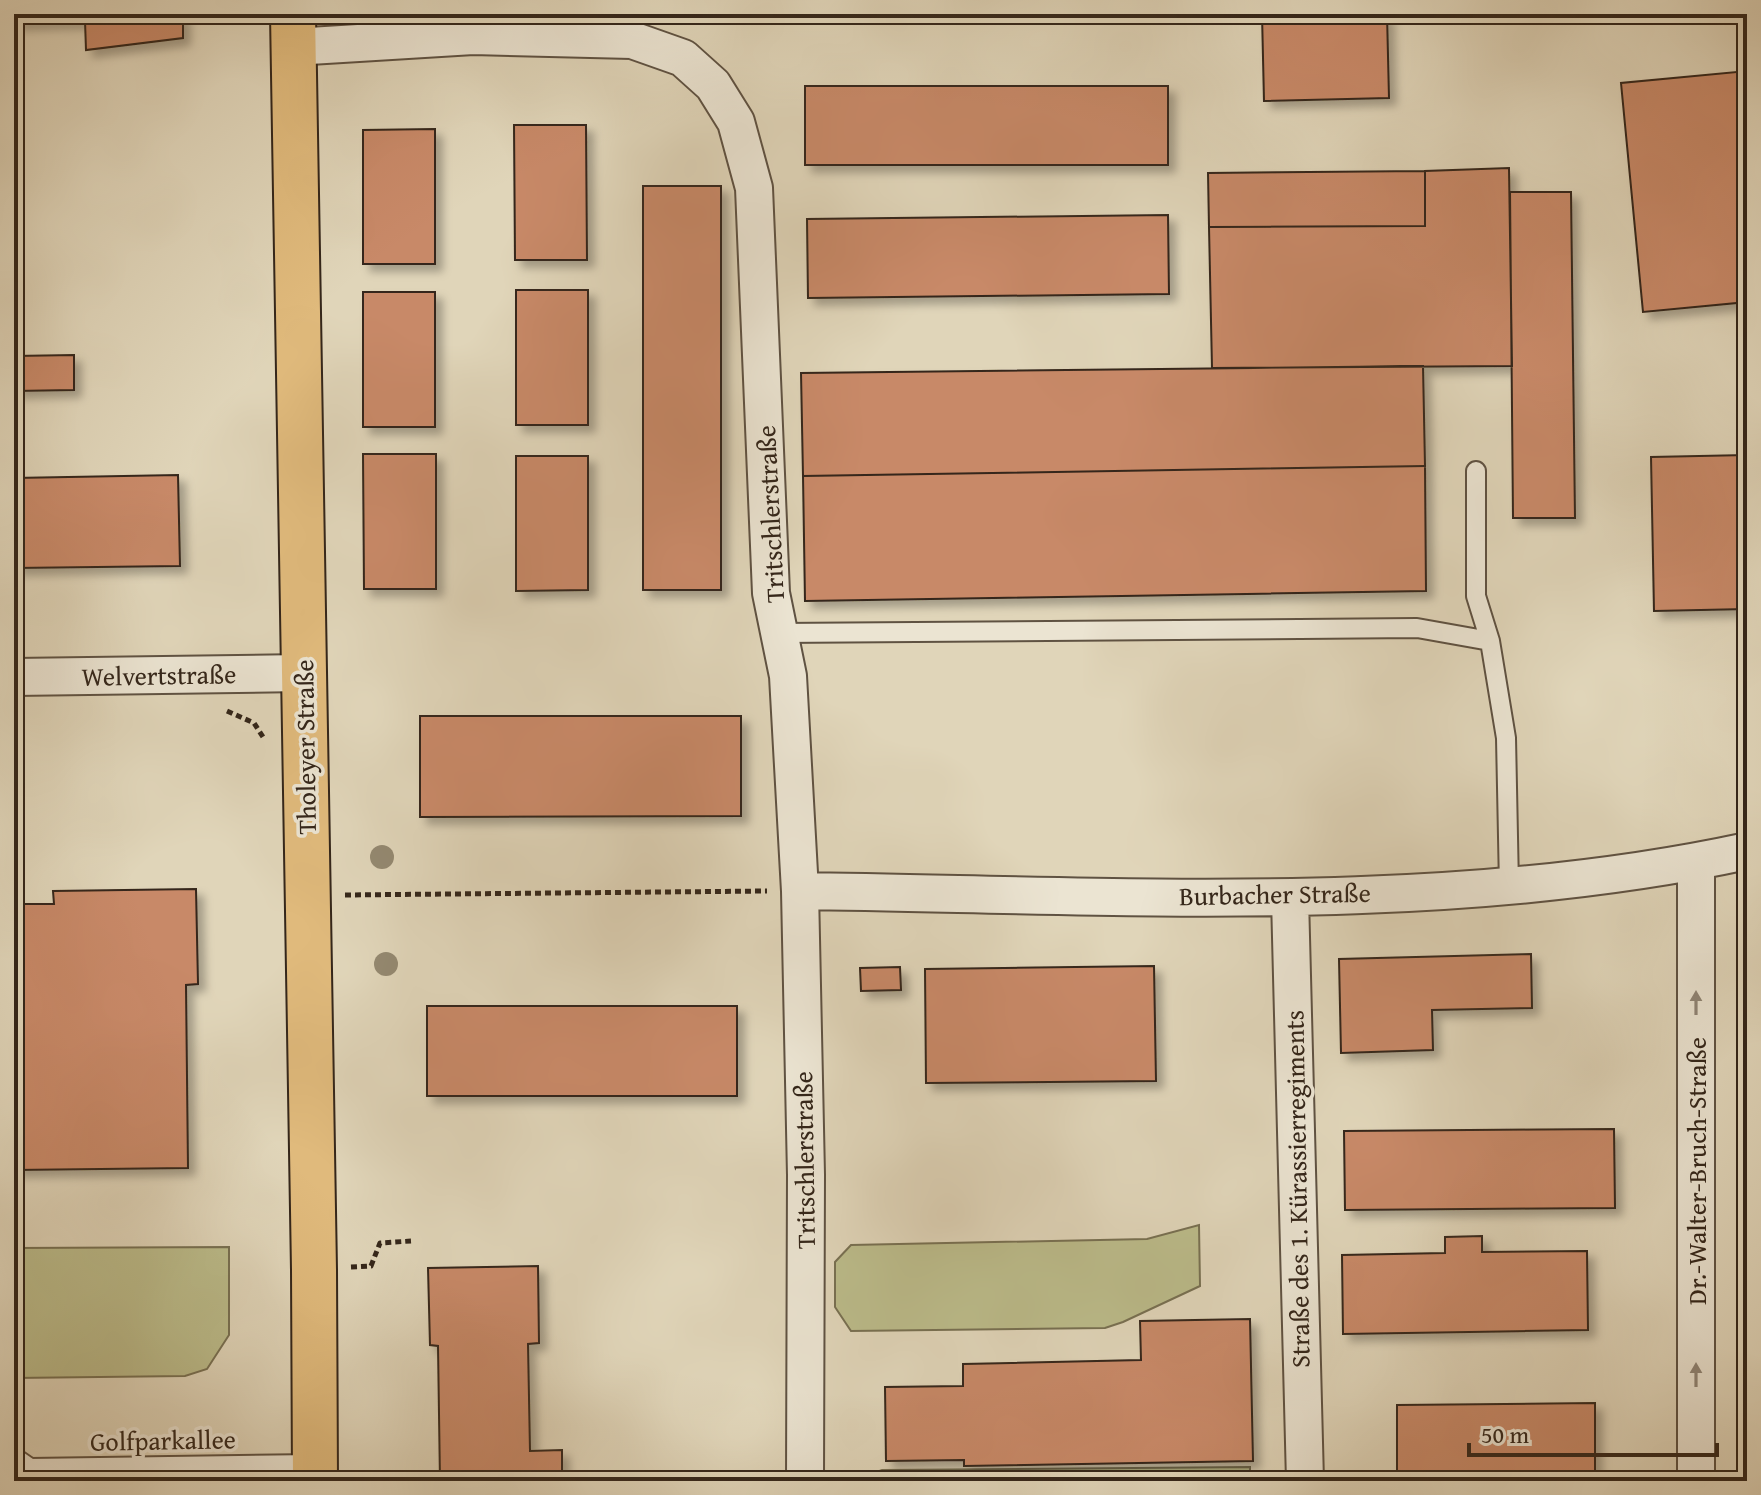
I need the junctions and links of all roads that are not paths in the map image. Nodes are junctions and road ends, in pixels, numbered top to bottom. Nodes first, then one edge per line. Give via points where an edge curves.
1 (293, 30) edge
2 (1476, 471) dead end
3 (779, 633) junction
4 (1490, 641) junction
5 (303, 673) junction
6 (14, 677) edge
7 (1747, 851) edge
8 (1696, 862) junction
9 (1509, 886) junction
10 (800, 891) junction
11 (1290, 898) junction
12 (24, 1469) edge
13 (315, 1472) edge
14 (805, 1481) edge
15 (1305, 1481) edge
16 (1696, 1481) edge

1 - 3 street, Tritschlerstraße via 632,40 683,58 713,85 736,122 754,188 771,593
1 - 5 main road, Tholeyer Straße
2 - 4 lane via 1476,596
3 - 4 lane via 1417,628
3 - 10 street, Tritschlerstraße via 788,676
4 - 9 lane via 1506,738
5 - 6 street, Welvertstraße
5 - 13 main road, Tholeyer Straße
7 - 8 street, Burbacher Straße
8 - 9 street, Burbacher Straße
16 -> 8 street, Dr.-Walter-Bruch-Straße
9 - 11 street, Burbacher Straße
10 - 11 street, Burbacher Straße
10 - 14 street, Tritschlerstraße
11 - 15 street, Straße des 1. Kürassierregiments
12 - 13 lane, Golfparkallee

